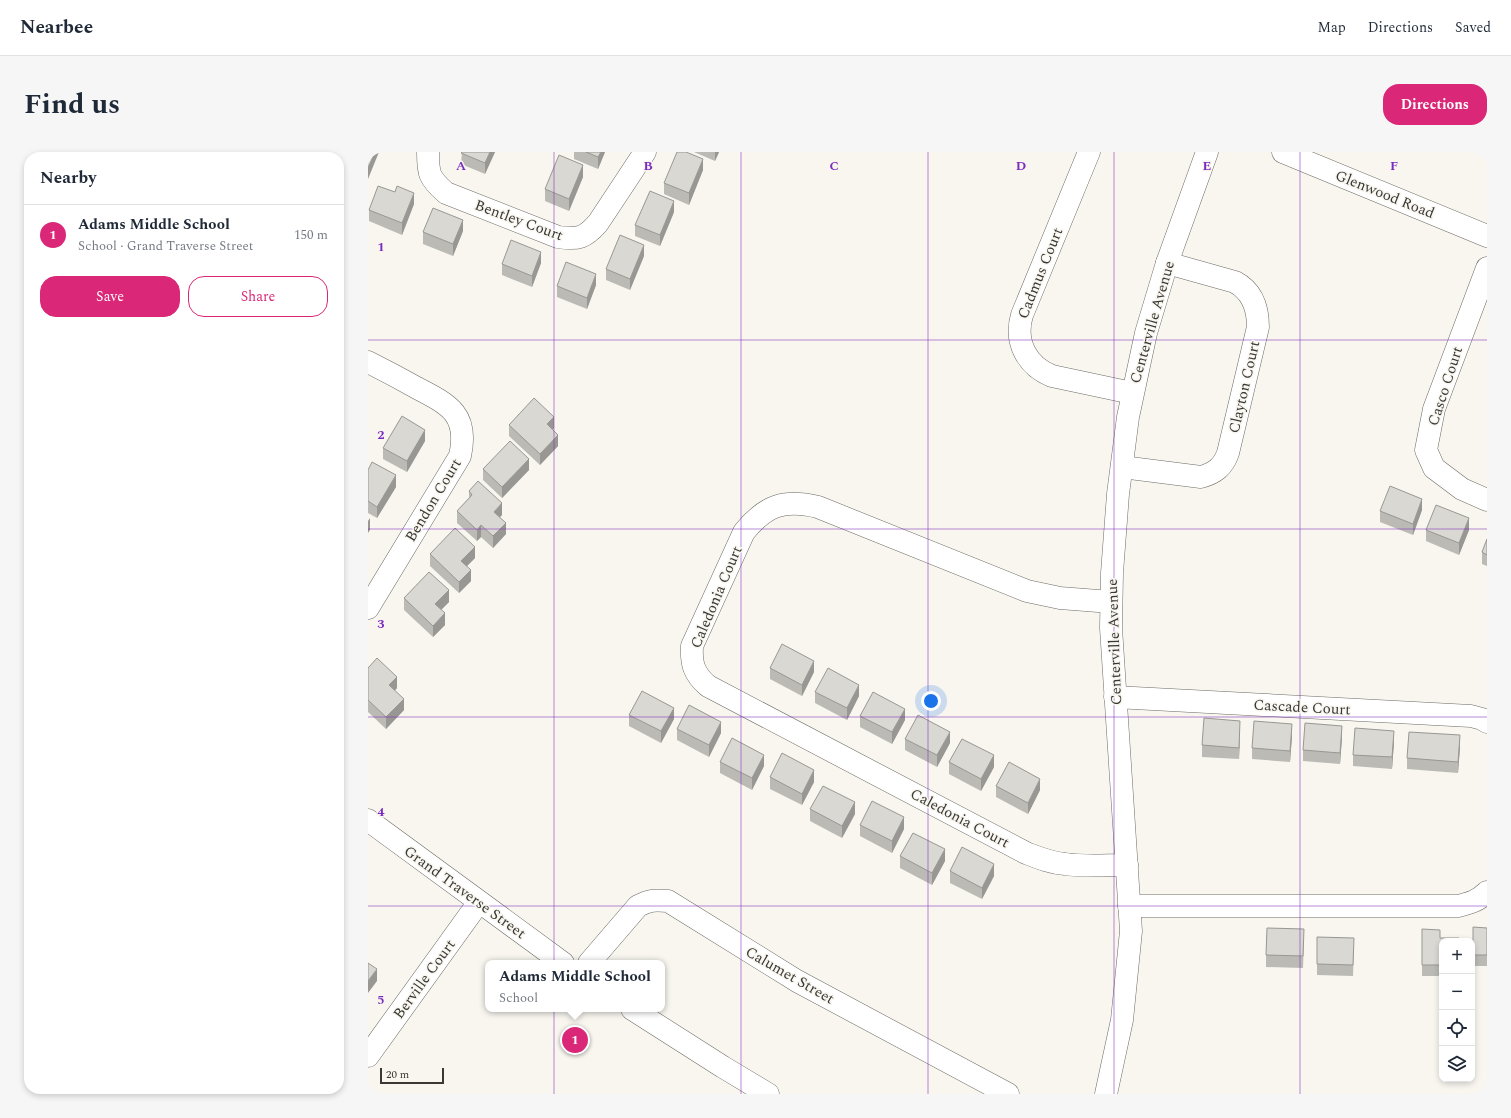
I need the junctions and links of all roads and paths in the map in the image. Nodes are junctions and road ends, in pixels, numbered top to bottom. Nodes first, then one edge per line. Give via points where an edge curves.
1 (428, 152) edge
2 (645, 152) edge
3 (1089, 152) edge
4 (1207, 152) edge
5 (1283, 152) edge
6 (1487, 236) edge
7 (1167, 263) junction
8 (1487, 268) edge
9 (368, 362) edge
10 (1132, 393) junction
11 (1122, 467) junction
12 (1487, 500) edge
13 (1111, 602) junction
14 (368, 608) edge
15 (1115, 697) junction
16 (1487, 722) edge
17 (368, 820) edge
18 (1127, 865) junction
19 (1487, 892) edge
20 (480, 902) junction
21 (1129, 906) junction
22 (559, 960) edge
23 (592, 960) edge
24 (637, 1012) edge
25 (368, 1056) edge
26 (768, 1094) edge
27 (1008, 1094) edge
28 (1106, 1094) edge

1 - 2 street, Bentley Court via 428,170 434,182 446,192 558,237 572,239 591,232
3 - 10 street, Cadmus Court via 1022,316 1019,335 1027,357 1045,373
4 - 7 street, Centerville Avenue
5 - 6 street, Glenwood Road
7 - 10 street, Centerville Avenue via 1146,333
7 - 11 street, Clayton Court via 1242,286 1255,305 1258,327 1228,453 1220,468 1201,477
8 - 12 street, Casco Court via 1434,409 1426,450 1434,468 1462,489
9 - 14 street, Bendon Court via 444,402 455,413 462,428 463,441 460,456
10 - 11 street, Centerville Avenue
11 - 13 street, Centerville Avenue
13 - 15 street, Centerville Avenue
13 - 18 street, Caledonia Court via 1060,598 1027,591 818,506 787,504 763,513 744,532 692,646 691,659 696,673 708,686 1026,853 1064,864
15 - 16 street, Cascade Court via 1471,716
15 - 18 street, Centerville Avenue
17 - 20 street, Grand Traverse Street
18 - 21 street, Centerville Avenue
19 - 21 street via 1472,903 1458,906
20 - 22 street, Grand Traverse Street
20 - 25 street, Berville Court
21 - 28 street, Centerville Avenue via 1131,931 1122,1020
23 - 27 street, Calumet Street via 638,906 647,901 668,901 797,981
24 - 26 street

